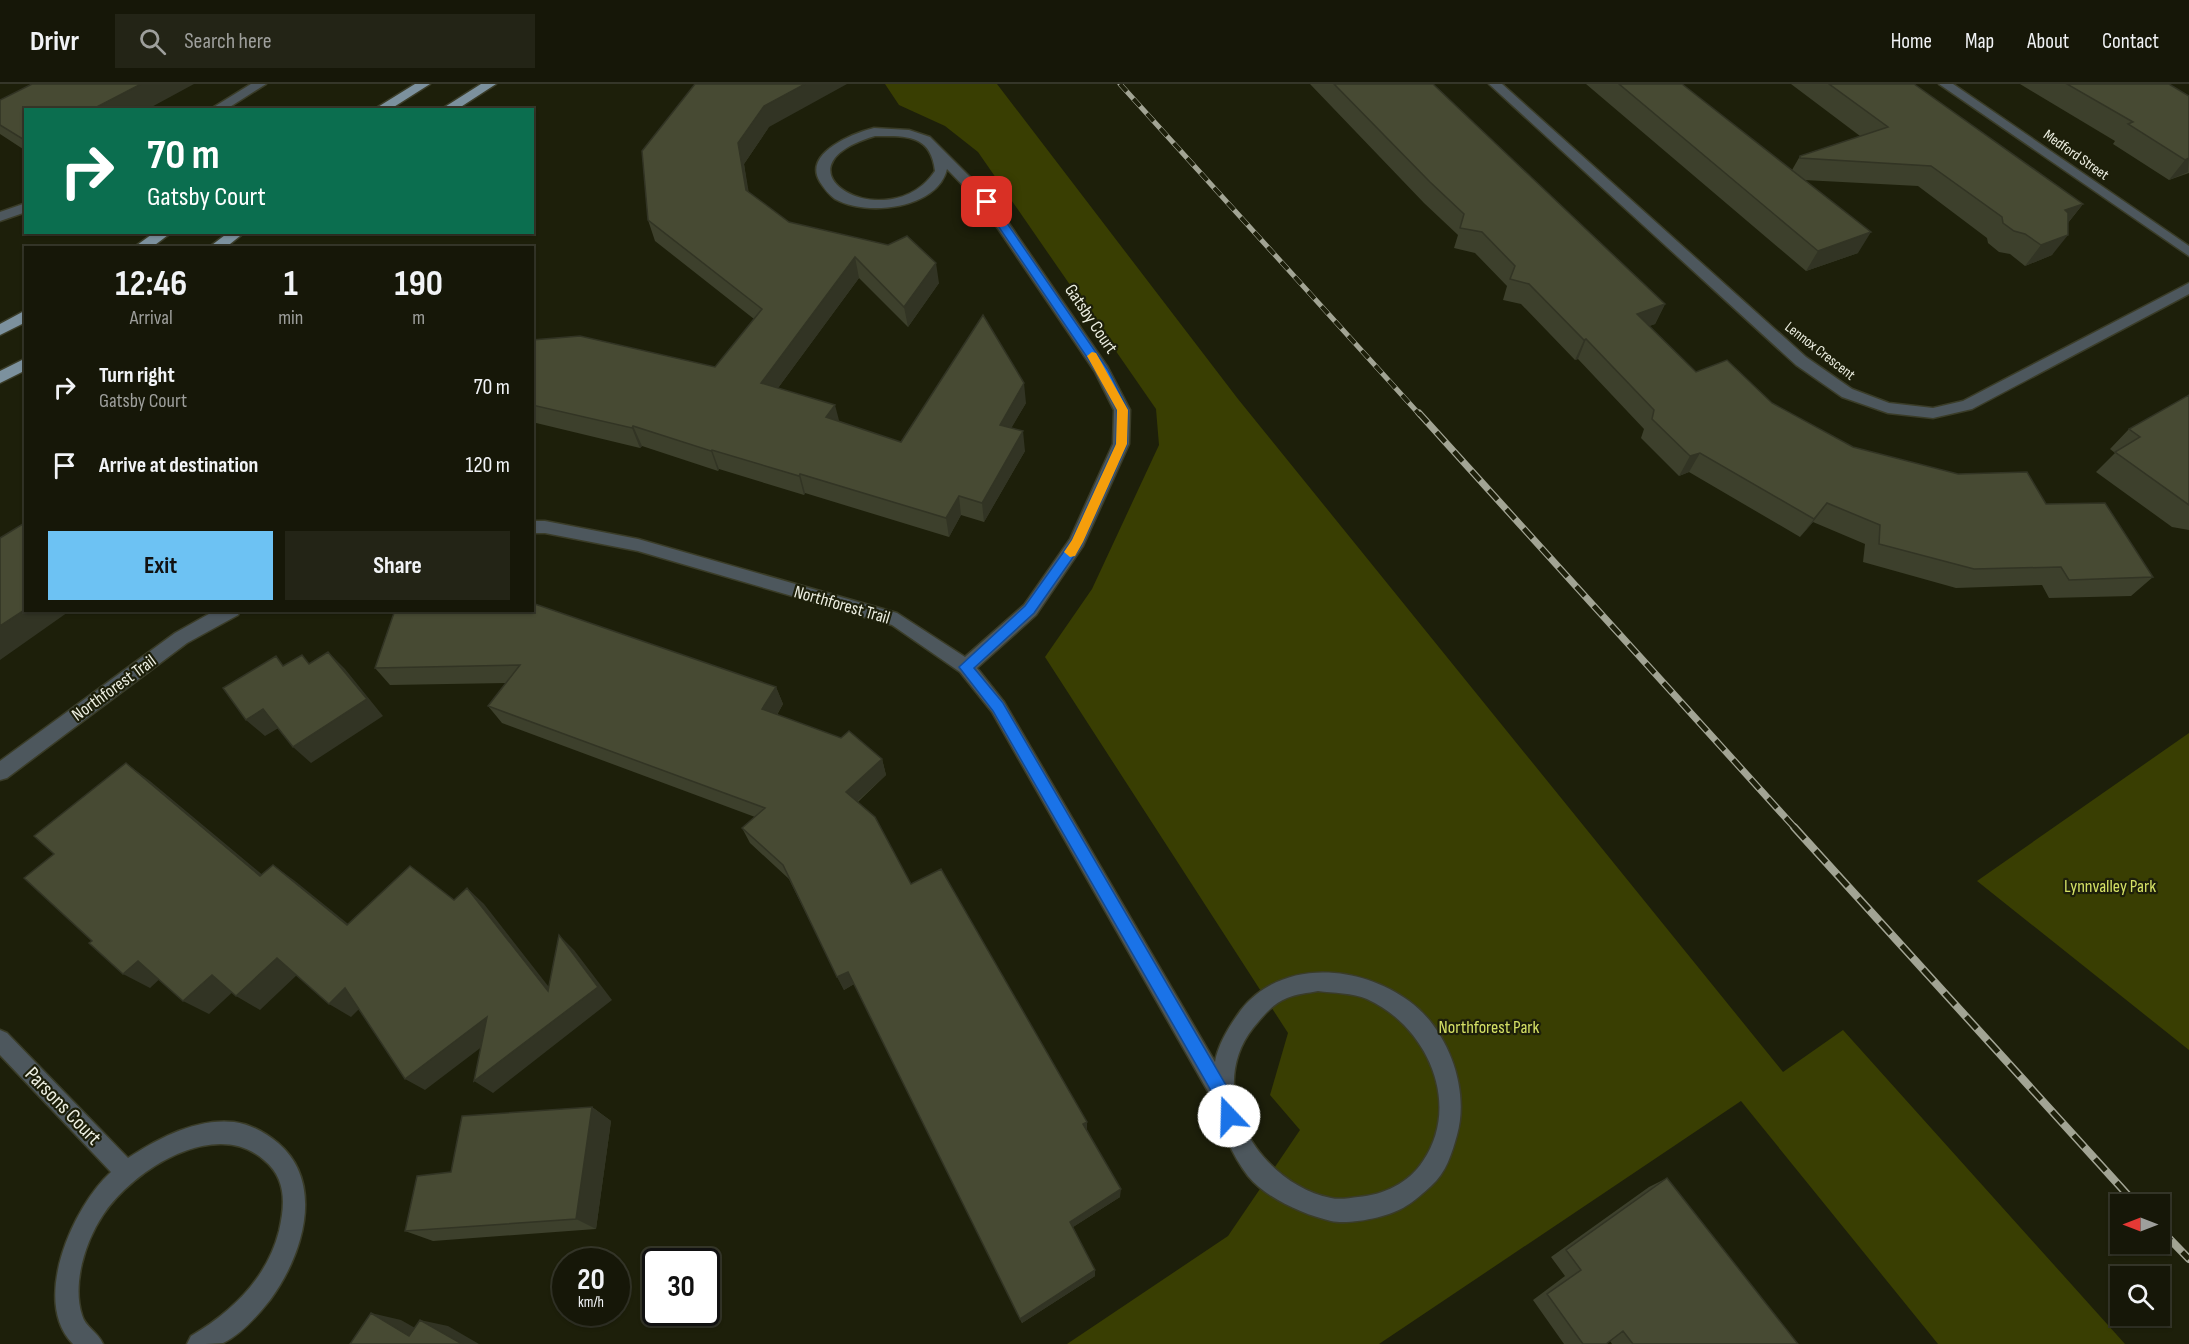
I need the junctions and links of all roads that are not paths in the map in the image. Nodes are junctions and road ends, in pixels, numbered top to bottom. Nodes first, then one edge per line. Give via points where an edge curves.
1 (260, 84) edge
2 (424, 84) edge
3 (490, 84) edge
4 (1495, 84) edge
5 (1945, 84) edge
6 (218, 108) edge
7 (382, 108) edge
8 (450, 108) edge
9 (939, 153) junction
10 (24, 208) edge
11 (0, 217) edge
12 (163, 234) edge
13 (236, 234) edge
14 (143, 246) edge
15 (218, 246) edge
16 (2189, 252) edge
17 (2189, 288) edge
18 (24, 316) edge
19 (0, 330) edge
20 (24, 364) edge
21 (0, 378) edge
22 (534, 527) edge
23 (228, 612) edge
24 (966, 667) junction
25 (0, 772) edge
26 (0, 1040) edge
27 (1224, 1098) junction
28 (126, 1172) junction
29 (91, 1344) edge
30 (199, 1344) edge

1 - 6 street
2 - 7 main road
3 - 8 main road
4 - 17 street, Lennox Crescent via 1801,361 1847,393 1888,408 1933,413 1967,405
5 - 16 street, Medford Street
9 - 9 street, Gatsby Court via 917,136 874,132 855,137 831,152 823,175 832,190 854,201 874,204 904,200 922,193 933,183 941,171
9 - 24 street, Gatsby Court via 987,202 1102,370 1122,410 1121,444 1077,542 1029,610
10 - 11 street
12 - 14 main road
13 - 15 main road
18 - 19 main road
20 - 21 main road
22 - 24 street, Northforest Trail via 638,545 897,620
23 - 25 street, Northforest Trail via 181,638
24 - 27 street, Northforest Trail via 998,707
26 - 28 street, Parsons Court
27 - 27 street, Northforest Trail via 1234,1133 1257,1169 1292,1196 1334,1210 1375,1208 1397,1199 1428,1174 1440,1156 1451,1118 1447,1077 1431,1039 1403,1009 1369,989 1318,981 1283,989 1259,1004 1237,1032 1226,1059
28 - 29 street via 96,1206 72,1254 66,1293 75,1327
28 - 30 street via 185,1138 222,1132 240,1133 269,1146 288,1170 295,1203 289,1242 277,1269 249,1307

